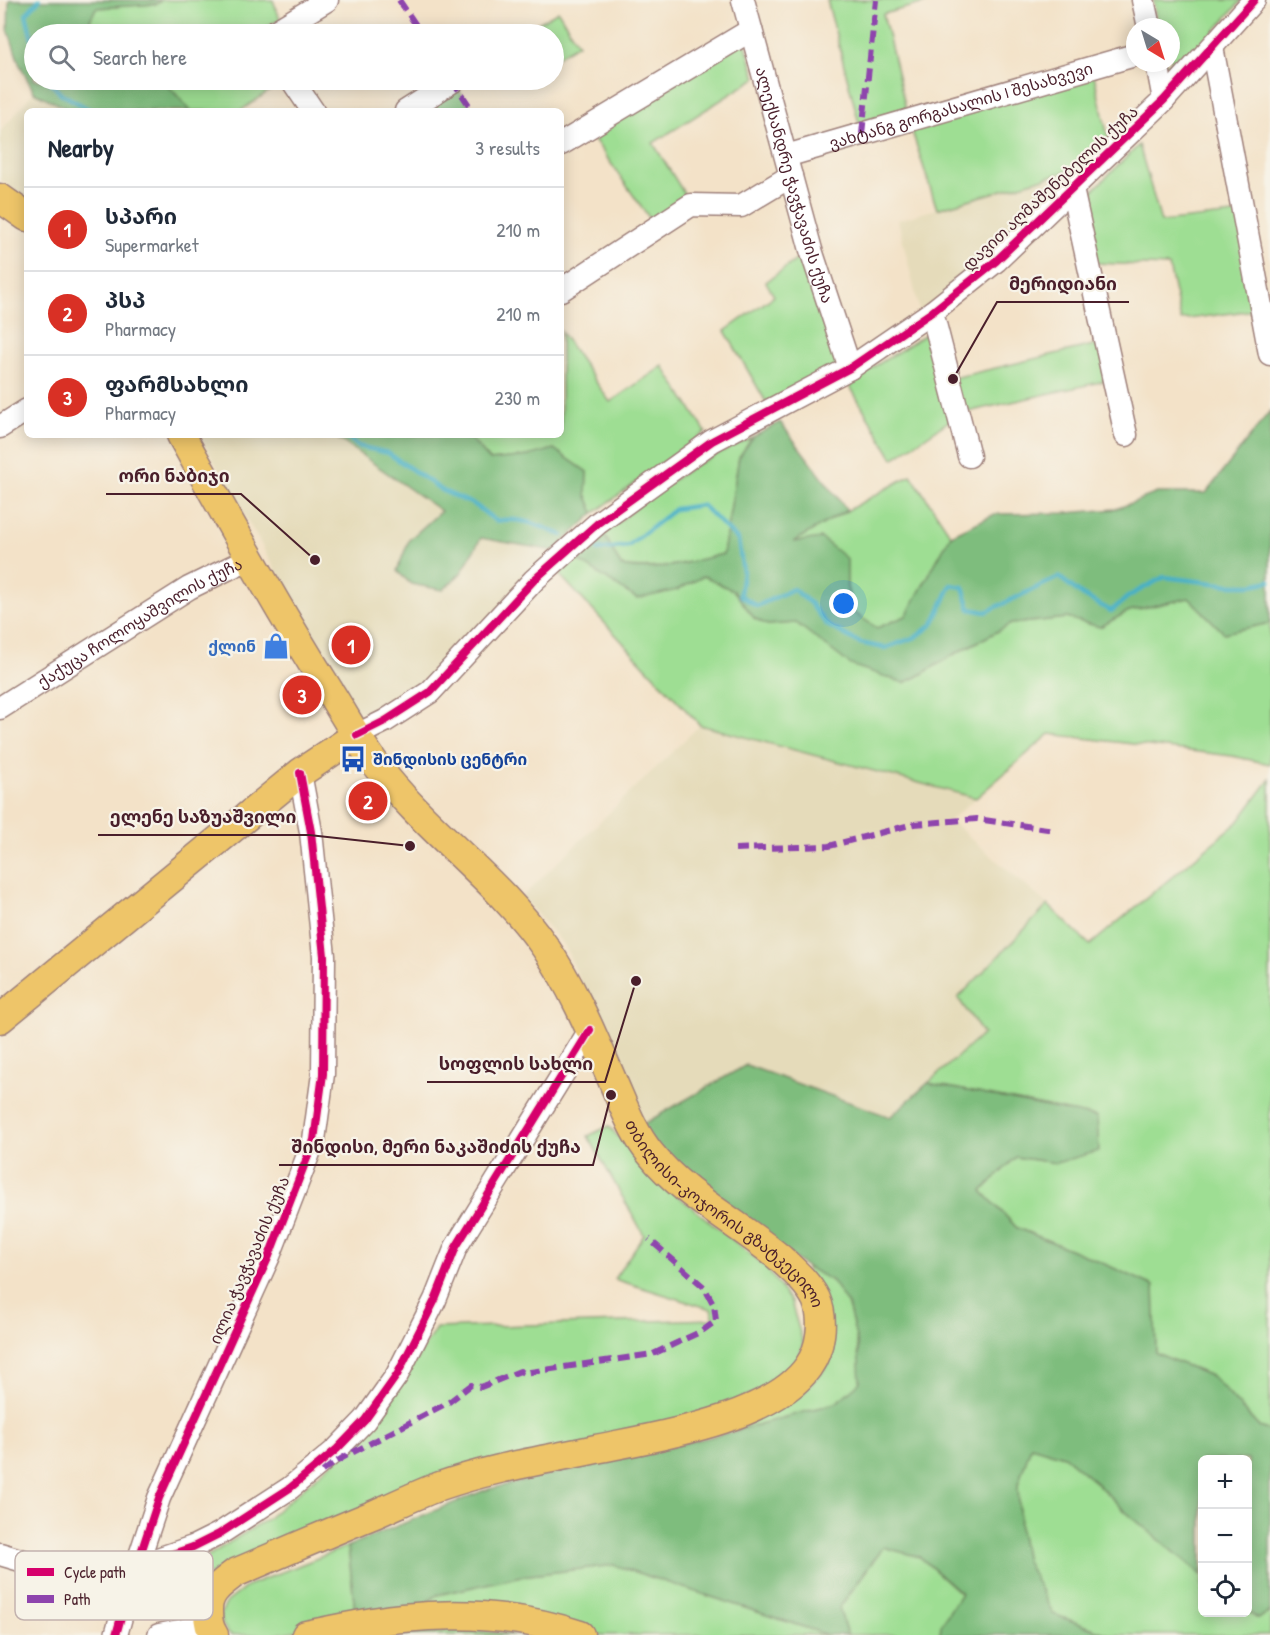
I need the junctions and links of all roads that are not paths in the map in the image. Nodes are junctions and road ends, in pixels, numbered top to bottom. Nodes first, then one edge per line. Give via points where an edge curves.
1 (327, 0) edge
2 (743, 0) edge
3 (1143, 0) edge
4 (1254, 0) edge
5 (1147, 18) edge
6 (287, 24) edge
7 (751, 30) junction
8 (1212, 47) junction
9 (1126, 58) edge
10 (1159, 72) edge
11 (299, 90) edge
12 (439, 90) edge
13 (1164, 100) junction
14 (311, 108) edge
15 (411, 108) edge
16 (564, 142) edge
17 (789, 166) junction
18 (1072, 189) junction
19 (0, 198) edge
20 (24, 215) edge
21 (564, 288) edge
22 (932, 312) junction
23 (1270, 354) edge
24 (850, 368) junction
25 (24, 412) edge
26 (0, 427) edge
27 (1126, 435) dead end
28 (183, 438) edge
29 (969, 456) dead end
30 (250, 558) junction
31 (0, 708) edge
32 (357, 735) junction
33 (300, 773) junction
34 (0, 1019) edge
35 (590, 1030) junction
36 (142, 1551) edge
37 (181, 1551) edge
38 (0, 1554) edge
39 (15, 1558) edge
40 (213, 1592) edge
41 (120, 1620) edge
42 (211, 1628) edge
43 (116, 1635) edge
44 (159, 1635) edge
45 (306, 1635) edge
46 (580, 1635) edge

1 - 6 street
2 - 7 street, ალექსანდრე ჭავჭავაძის ქუჩა
3 - 5 street
4 - 8 street, დავით აღმაშენებელის ქუჩა
7 - 16 street
7 - 17 street, ალექსანდრე ჭავჭავაძის ქუჩა
8 - 13 street, დავით აღმაშენებელის ქუჩა
8 - 23 street
9 - 17 street, ვახტანგ გორგასალის I შესახვევი
10 - 13 street
11 - 14 street
12 - 15 street
13 - 18 street, დავით აღმაშენებელის ქუჩა
17 - 21 street, ვახტანგ გორგასალის I შესახვევი via 741,206 692,205
17 - 24 street, ალექსანდრე ჭავჭავაძის ქუჩა via 811,250
18 - 22 street, დავით აღმაშენებელის ქუჩა via 996,261
18 - 27 street
19 - 20 main road
22 - 24 street, დავით აღმაშენებელის ქუჩა
22 - 29 street
24 - 32 street, დავით აღმაშენებელის ქუჩა via 712,441 598,523 534,580 430,692
25 - 26 street
28 - 30 main road, თბილისი-კოჯორის გზატკეცილი
30 - 31 street, ქაქუცა ჩოლოყაშვილის ქუჩა via 189,588
30 - 32 main road, თბილისი-კოჯორის გზატკეცილი
32 - 33 main road
32 - 35 main road, თბილისი-კოჯორის გზატკეცილი via 394,787 532,928 570,987
33 - 34 main road
33 - 36 street, ილია ჭავჭავაძის ქუჩა via 311,832 324,956 323,1074 314,1140 268,1256 159,1498
35 - 37 street via 456,1247 397,1375 365,1420 290,1488 219,1534
35 - 40 main road, თბილისი-კოჯორის გზატკეცილი via 634,1130 649,1152 669,1174 764,1245 807,1285 821,1317 819,1343 809,1367 781,1392 738,1414 687,1431 501,1468 440,1486 235,1573
38 - 39 street
41 - 43 street, ილია ჭავჭავაძის ქუჩა
42 - 44 street
45 - 46 main road via 400,1618 445,1616 508,1617

